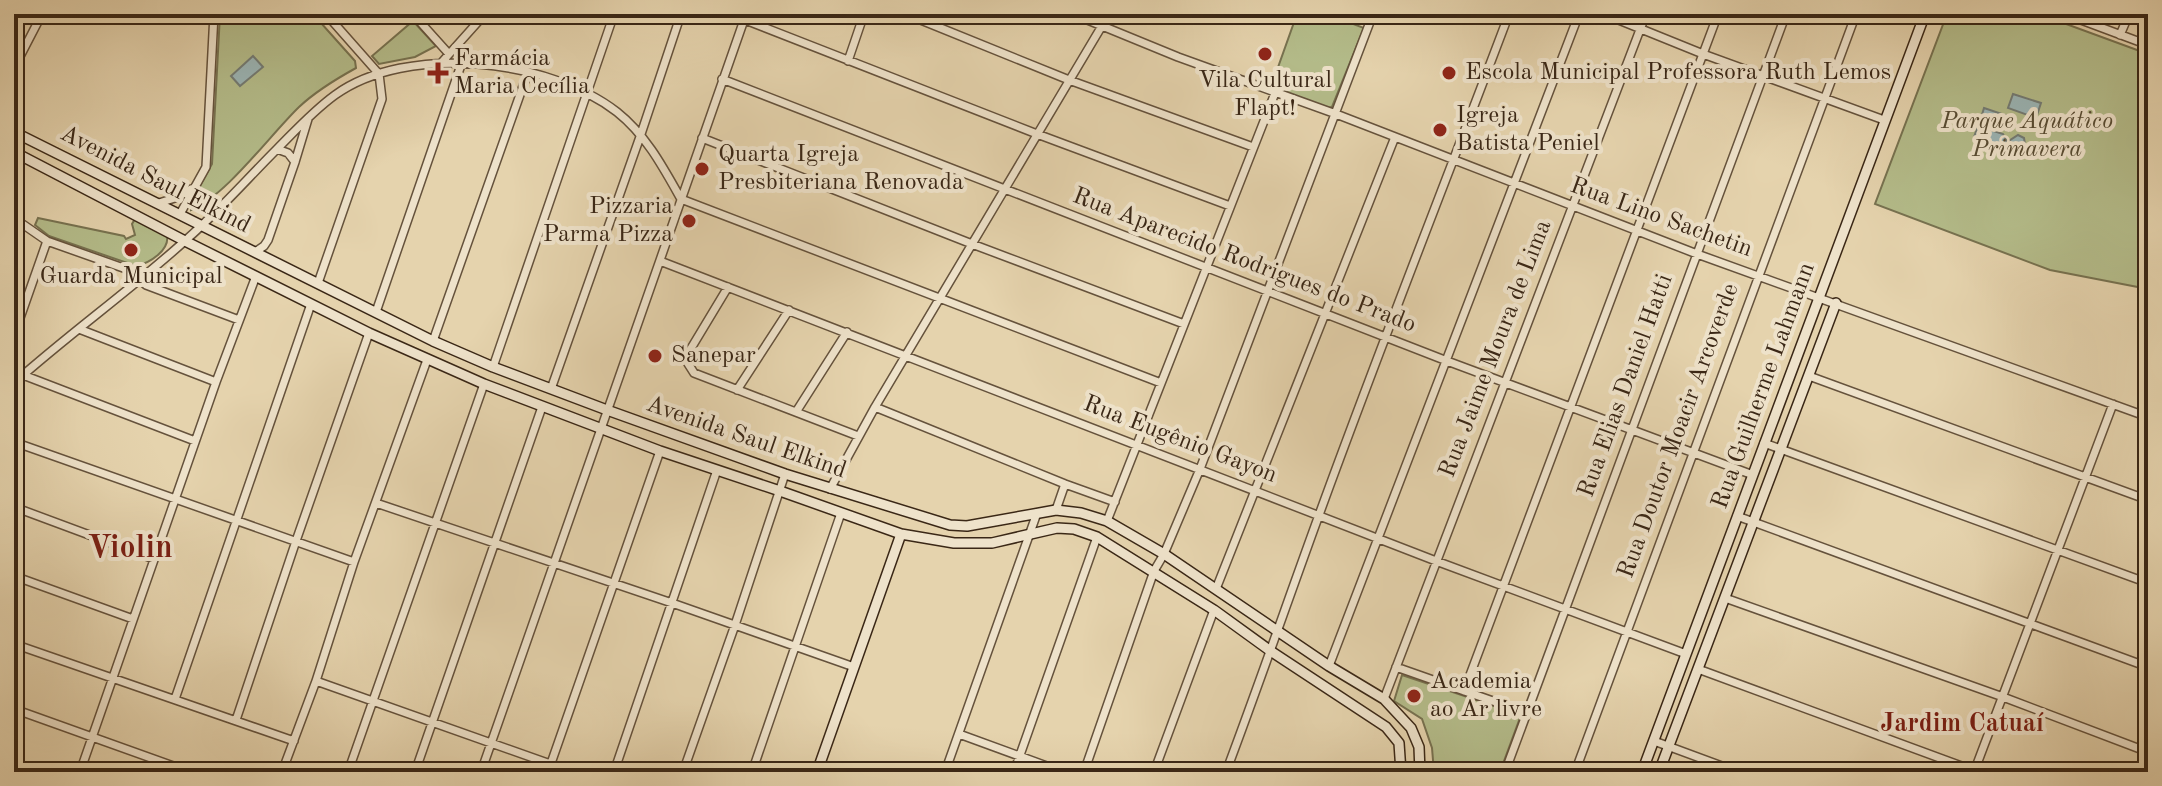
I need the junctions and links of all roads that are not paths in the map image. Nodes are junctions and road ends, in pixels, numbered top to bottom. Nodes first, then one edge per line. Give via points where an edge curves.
1 (42, 14) edge
2 (214, 14) edge
3 (326, 14) edge
4 (413, 14) edge
5 (485, 14) edge
6 (614, 14) edge
7 (681, 14) edge
8 (730, 14) edge
9 (864, 14) edge
10 (906, 14) edge
11 (1073, 14) edge
12 (1109, 14) edge
13 (1373, 14) edge
14 (1509, 14) edge
15 (1579, 14) edge
16 (1604, 14) edge
17 (1646, 14) edge
18 (1718, 14) edge
19 (1786, 14) edge
20 (1856, 14) edge
21 (1925, 14) edge
22 (2065, 14) edge
23 (2129, 14) edge
24 (744, 20) junction
25 (1103, 26) junction
26 (1640, 29) junction
27 (2120, 35) junction
28 (2148, 45) edge
29 (449, 54) junction
30 (1703, 54) junction
31 (848, 61) junction
32 (442, 62) junction
33 (461, 65) junction
34 (14, 68) edge
35 (528, 72) junction
36 (379, 74) junction
37 (1764, 75) junction
38 (722, 79) junction
39 (1069, 80) junction
40 (586, 93) junction
41 (1275, 93) junction
42 (1825, 99) junction
43 (1336, 114) junction
44 (308, 117) junction
45 (1884, 120) junction
46 (14, 132) edge
47 (641, 134) junction
48 (1037, 134) junction
49 (1395, 137) junction
50 (702, 138) junction
51 (1253, 147) junction
52 (277, 149) junction
53 (14, 152) edge
54 (1453, 160) junction
55 (295, 162) junction
56 (1513, 184) junction
57 (193, 188) junction
58 (1004, 190) junction
59 (681, 199) junction
60 (159, 203) junction
61 (1230, 206) junction
62 (1572, 206) junction
63 (180, 214) junction
64 (14, 216) edge
65 (17, 224) edge
66 (202, 226) junction
67 (1636, 230) junction
68 (47, 241) junction
69 (185, 241) junction
70 (972, 244) junction
71 (255, 252) junction
72 (1697, 254) junction
73 (660, 261) junction
74 (1206, 268) junction
75 (1758, 275) junction
76 (256, 276) junction
77 (139, 278) junction
78 (318, 283) junction
79 (728, 287) junction
80 (1266, 291) junction
81 (1818, 297) junction
82 (941, 298) junction
83 (1836, 303) junction
84 (311, 304) junction
85 (789, 310) junction
86 (376, 312) junction
87 (1326, 313) junction
88 (239, 320) junction
89 (1184, 324) junction
90 (79, 329) junction
91 (847, 332) junction
92 (369, 333) junction
93 (14, 335) edge
94 (1385, 337) junction
95 (433, 341) junction
96 (908, 355) junction
97 (427, 360) junction
98 (1447, 361) junction
99 (14, 367) edge
100 (493, 367) junction
101 (23, 375) junction
102 (1809, 376) junction
103 (216, 382) junction
104 (14, 383) edge
105 (1161, 383) junction
106 (1505, 383) junction
107 (484, 384) junction
108 (551, 389) junction
109 (737, 390) junction
110 (2113, 404) junction
111 (542, 407) junction
112 (875, 407) junction
113 (1572, 408) junction
114 (607, 410) junction
115 (796, 412) junction
116 (2148, 417) edge
117 (601, 429) junction
118 (1631, 431) junction
119 (858, 436) junction
120 (195, 441) junction
121 (14, 442) edge
122 (1764, 443) junction
123 (1137, 445) junction
124 (1782, 449) junction
125 (660, 451) junction
126 (1692, 453) junction
127 (1200, 469) junction
128 (717, 470) junction
129 (785, 474) junction
130 (1753, 475) junction
131 (2085, 477) junction
132 (1065, 484) junction
133 (830, 489) junction
134 (1256, 490) junction
135 (780, 491) junction
136 (175, 500) junction
137 (2148, 500) edge
138 (1115, 502) junction
139 (376, 503) junction
140 (14, 507) edge
141 (1056, 510) junction
142 (841, 513) junction
143 (1037, 513) junction
144 (1319, 515) junction
145 (1737, 516) junction
146 (235, 520) junction
147 (1107, 521) junction
148 (1754, 523) junction
149 (436, 524) junction
150 (1030, 533) junction
151 (901, 534) junction
152 (1097, 537) junction
153 (1377, 537) junction
154 (296, 541) junction
155 (495, 544) junction
156 (2058, 550) junction
157 (1164, 554) junction
158 (154, 559) junction
159 (1436, 561) junction
160 (354, 562) junction
161 (554, 564) junction
162 (1154, 571) junction
163 (14, 576) edge
164 (2148, 583) edge
165 (614, 585) junction
166 (1505, 587) junction
167 (1216, 589) junction
168 (1725, 598) junction
169 (672, 603) junction
170 (1214, 610) junction
171 (1564, 610) junction
172 (133, 619) junction
173 (2030, 624) junction
174 (735, 625) junction
175 (1277, 632) junction
176 (1627, 634) junction
177 (14, 644) edge
178 (795, 647) junction
179 (1272, 652) junction
180 (1686, 654) junction
181 (1329, 666) junction
182 (854, 667) junction
183 (1396, 667) junction
184 (2148, 667) edge
185 (1698, 669) junction
186 (113, 678) junction
187 (316, 681) junction
188 (1464, 691) junction
189 (2003, 697) junction
190 (175, 699) junction
191 (1384, 699) junction
192 (374, 700) junction
193 (14, 709) edge
194 (1527, 713) junction
195 (236, 720) junction
196 (433, 721) junction
197 (959, 734) junction
198 (93, 736) junction
199 (294, 741) junction
200 (1654, 741) junction
201 (491, 743) junction
202 (1669, 746) junction
203 (2148, 752) edge
204 (1020, 756) junction
205 (549, 768) edge
206 (1420, 770) edge
207 (1401, 771) edge
208 (80, 772) edge
209 (190, 772) edge
210 (282, 772) edge
211 (348, 772) edge
212 (415, 772) edge
213 (481, 772) edge
214 (573, 772) edge
215 (614, 772) edge
216 (683, 772) edge
217 (752, 772) edge
218 (817, 772) edge
219 (945, 772) edge
220 (1014, 772) edge
221 (1063, 772) edge
222 (1084, 772) edge
223 (1154, 772) edge
224 (1226, 772) edge
225 (1505, 772) edge
226 (1575, 772) edge
227 (1642, 772) edge
228 (1659, 772) edge
229 (1738, 772) edge
230 (1975, 772) edge

1 - 34 street
2 - 57 street via 206,167
3 - 36 street
4 - 29 street
5 - 29 street
6 - 40 street
7 - 47 street
8 - 24 street
9 - 31 street
10 - 39 street
11 - 25 street, Rua Lino Sachetin
12 - 25 street
13 - 43 street
14 - 54 street
15 - 56 street
16 - 26 street
17 - 26 street, Rua Jaime Moura de Lima
18 - 30 street
19 - 37 street, Rua Elias Daniel Hatti
20 - 42 street, Rua Doutor Moacir Arcoverde
21 - 45 main road, Rua Guilherme Lahmann
22 - 27 street
23 - 27 street
24 - 31 street
24 - 38 street
25 - 39 street
25 - 41 street, Rua Lino Sachetin
26 - 30 street
26 - 62 street, Rua Jaime Moura de Lima
27 - 28 street
29 - 32 street
30 - 37 street
30 - 67 street
31 - 48 street
32 - 33 street
32 - 36 street
33 - 35 street
33 - 86 street
35 - 40 street
35 - 95 street
36 - 44 street via 357,82
36 - 78 street via 382,99
37 - 42 street
37 - 72 street, Rua Elias Daniel Hatti
38 - 50 street
38 - 58 street, Rua Aparecido Rodrigues do Prado
39 - 48 street
39 - 51 street
40 - 47 street
40 - 100 street
41 - 43 street, Rua Lino Sachetin
41 - 51 street
42 - 45 street
42 - 75 street, Rua Doutor Moacir Arcoverde
43 - 49 street, Rua Lino Sachetin
43 - 80 street
44 - 52 street
44 - 55 street
45 - 81 main road, Rua Guilherme Lahmann
46 - 60 main road, Avenida Saul Elkind
47 - 59 street
47 - 108 street
48 - 58 street
48 - 61 street
49 - 54 street, Rua Lino Sachetin
49 - 87 street
50 - 59 street
50 - 70 street
51 - 61 street
52 - 55 street
52 - 66 street
53 - 69 main road, Avenida Saul Elkind
54 - 56 street, Rua Lino Sachetin
54 - 94 street
55 - 71 street via 268,240
56 - 62 street, Rua Lino Sachetin
56 - 98 street
57 - 60 street
57 - 63 street
58 - 70 street
58 - 74 street, Rua Aparecido Rodrigues do Prado
59 - 73 street
59 - 82 street
60 - 63 main road, Avenida Saul Elkind
61 - 74 street
62 - 67 street, Rua Lino Sachetin
62 - 106 street, Rua Jaime Moura de Lima
63 - 66 main road, Avenida Saul Elkind
64 - 65 street
65 - 68 street
66 - 69 street
66 - 71 main road, Avenida Saul Elkind
67 - 72 street, Rua Lino Sachetin
67 - 113 street
68 - 77 street
68 - 93 street
69 - 76 main road, Avenida Saul Elkind
69 - 77 street
70 - 82 street
70 - 89 street
71 - 78 main road, Avenida Saul Elkind
72 - 75 street, Rua Lino Sachetin
72 - 118 street, Rua Elias Daniel Hatti
73 - 79 street, Rua Eugênio Gayon
73 - 114 street
74 - 80 street, Rua Aparecido Rodrigues do Prado
74 - 89 street
75 - 81 street, Rua Lino Sachetin
75 - 126 street, Rua Doutor Moacir Arcoverde
76 - 84 main road, Avenida Saul Elkind
76 - 88 street
77 - 88 street
77 - 90 street
78 - 86 main road, Avenida Saul Elkind
79 - 85 street, Rua Eugênio Gayon
79 - 109 street via 687,362 694,373
80 - 87 street, Rua Aparecido Rodrigues do Prado
80 - 127 street
81 - 83 street, Rua Lino Sachetin
81 - 122 main road, Rua Guilherme Lahmann
82 - 96 street
82 - 105 street
83 - 102 main road
83 - 110 street, Rua Lino Sachetin
84 - 92 main road, Avenida Saul Elkind
84 - 146 street
85 - 91 street, Rua Eugênio Gayon
85 - 109 street
86 - 95 main road, Avenida Saul Elkind
87 - 94 street, Rua Aparecido Rodrigues do Prado
87 - 134 street
88 - 103 street
89 - 105 street
90 - 101 street
90 - 103 street
91 - 96 street, Rua Eugênio Gayon
91 - 115 street
92 - 97 main road, Avenida Saul Elkind
92 - 154 street
94 - 98 street, Rua Aparecido Rodrigues do Prado
94 - 144 street
95 - 100 main road, Avenida Saul Elkind
96 - 112 street
96 - 123 street, Rua Eugênio Gayon
97 - 107 main road, Avenida Saul Elkind
97 - 139 street
98 - 106 street, Rua Aparecido Rodrigues do Prado
98 - 153 street
99 - 101 street
100 - 108 main road, Avenida Saul Elkind
101 - 104 street
101 - 120 street
102 - 124 main road
102 - 131 street
103 - 120 street
105 - 123 street
106 - 113 street, Rua Aparecido Rodrigues do Prado
106 - 159 street, Rua Jaime Moura de Lima
107 - 111 main road, Avenida Saul Elkind
107 - 149 street
108 - 114 main road, Avenida Saul Elkind
109 - 115 street
110 - 116 street, Rua Lino Sachetin
110 - 131 street
111 - 117 main road, Avenida Saul Elkind
111 - 155 street
112 - 119 street
112 - 132 street
113 - 118 street, Rua Aparecido Rodrigues do Prado
113 - 166 street
114 - 117 street
114 - 129 main road, Avenida Saul Elkind
115 - 119 street
117 - 125 main road, Avenida Saul Elkind
117 - 161 street
118 - 126 street, Rua Aparecido Rodrigues do Prado
118 - 171 street, Rua Elias Daniel Hatti
119 - 133 street
120 - 136 street
121 - 136 street
122 - 124 street
122 - 130 main road, Rua Guilherme Lahmann
123 - 127 street, Rua Eugênio Gayon
123 - 138 street
124 - 148 main road
124 - 156 street
125 - 128 main road, Avenida Saul Elkind
125 - 165 street
126 - 130 street, Rua Aparecido Rodrigues do Prado
126 - 176 street, Rua Doutor Moacir Arcoverde
127 - 134 street, Rua Eugênio Gayon
127 - 157 street
128 - 135 main road, Avenida Saul Elkind
128 - 169 street
129 - 133 main road, Avenida Saul Elkind
129 - 135 street
130 - 145 main road, Rua Guilherme Lahmann
131 - 137 street
131 - 156 street
132 - 138 street
132 - 141 street
133 - 143 main road, Avenida Saul Elkind via 950,525
134 - 144 street, Rua Eugênio Gayon
134 - 167 street
135 - 142 main road, Avenida Saul Elkind
135 - 174 street
136 - 146 street
136 - 158 street
138 - 147 street
139 - 149 street
139 - 160 street
140 - 158 street
141 - 143 main road, Avenida Saul Elkind
141 - 147 main road, Avenida Saul Elkind
142 - 151 main road, Avenida Saul Elkind
142 - 178 street
143 - 150 street
144 - 153 street, Rua Eugênio Gayon
144 - 175 street
145 - 148 street
145 - 180 main road, Rua Guilherme Lahmann
146 - 154 street
146 - 190 street
147 - 157 main road, Avenida Saul Elkind
148 - 168 main road
148 - 173 street
149 - 155 street
149 - 192 street
150 - 151 main road, Avenida Saul Elkind via 992,543
150 - 152 main road, Avenida Saul Elkind via 1074,529
150 - 197 street
151 - 182 main road
152 - 162 main road, Avenida Saul Elkind
152 - 204 street
153 - 159 street, Rua Eugênio Gayon
153 - 181 street
154 - 160 street
154 - 195 street
155 - 161 street
155 - 196 street
156 - 164 street
156 - 173 street
157 - 162 street
157 - 167 main road, Avenida Saul Elkind
158 - 172 street
159 - 166 street, Rua Eugênio Gayon
159 - 183 street, Rua Jaime Moura de Lima
160 - 187 street
161 - 165 street
161 - 201 street
162 - 170 main road, Avenida Saul Elkind
162 - 222 street
163 - 172 street
165 - 169 street
165 - 205 street
166 - 171 street, Rua Eugênio Gayon
166 - 188 street
167 - 175 main road, Avenida Saul Elkind
168 - 185 main road
168 - 189 street
169 - 174 street
169 - 215 street
170 - 179 main road, Avenida Saul Elkind
170 - 223 street
171 - 176 street, Rua Eugênio Gayon
171 - 194 street, Rua Elias Daniel Hatti
172 - 186 street
173 - 184 street
173 - 189 street
174 - 178 street
174 - 216 street
175 - 179 street
175 - 181 main road, Avenida Saul Elkind
176 - 180 street, Rua Eugênio Gayon
176 - 226 street, Rua Doutor Moacir Arcoverde
177 - 186 street
178 - 182 street
178 - 217 street
179 - 207 main road, Avenida Saul Elkind via 1386,727 1399,743
179 - 224 street
180 - 200 main road, Rua Guilherme Lahmann
181 - 191 main road, Avenida Saul Elkind
182 - 218 main road
183 - 188 street
183 - 191 street, Rua Jaime Moura de Lima
185 - 202 main road
185 - 230 street
186 - 190 street
186 - 198 street
187 - 192 street
187 - 199 street
188 - 194 street
189 - 203 street
189 - 230 street
190 - 195 street
191 - 206 main road, Avenida Saul Elkind via 1411,728
192 - 196 street
192 - 211 street
193 - 198 street
194 - 225 street, Rua Elias Daniel Hatti
195 - 199 street
196 - 201 street
196 - 212 street
197 - 204 street
197 - 219 street
198 - 208 street
198 - 209 street
199 - 210 street
200 - 202 street
200 - 227 main road, Rua Guilherme Lahmann
201 - 205 street
201 - 213 street
202 - 228 main road
202 - 229 street
204 - 220 street
204 - 221 street
205 - 214 street
206 - 207 main road

